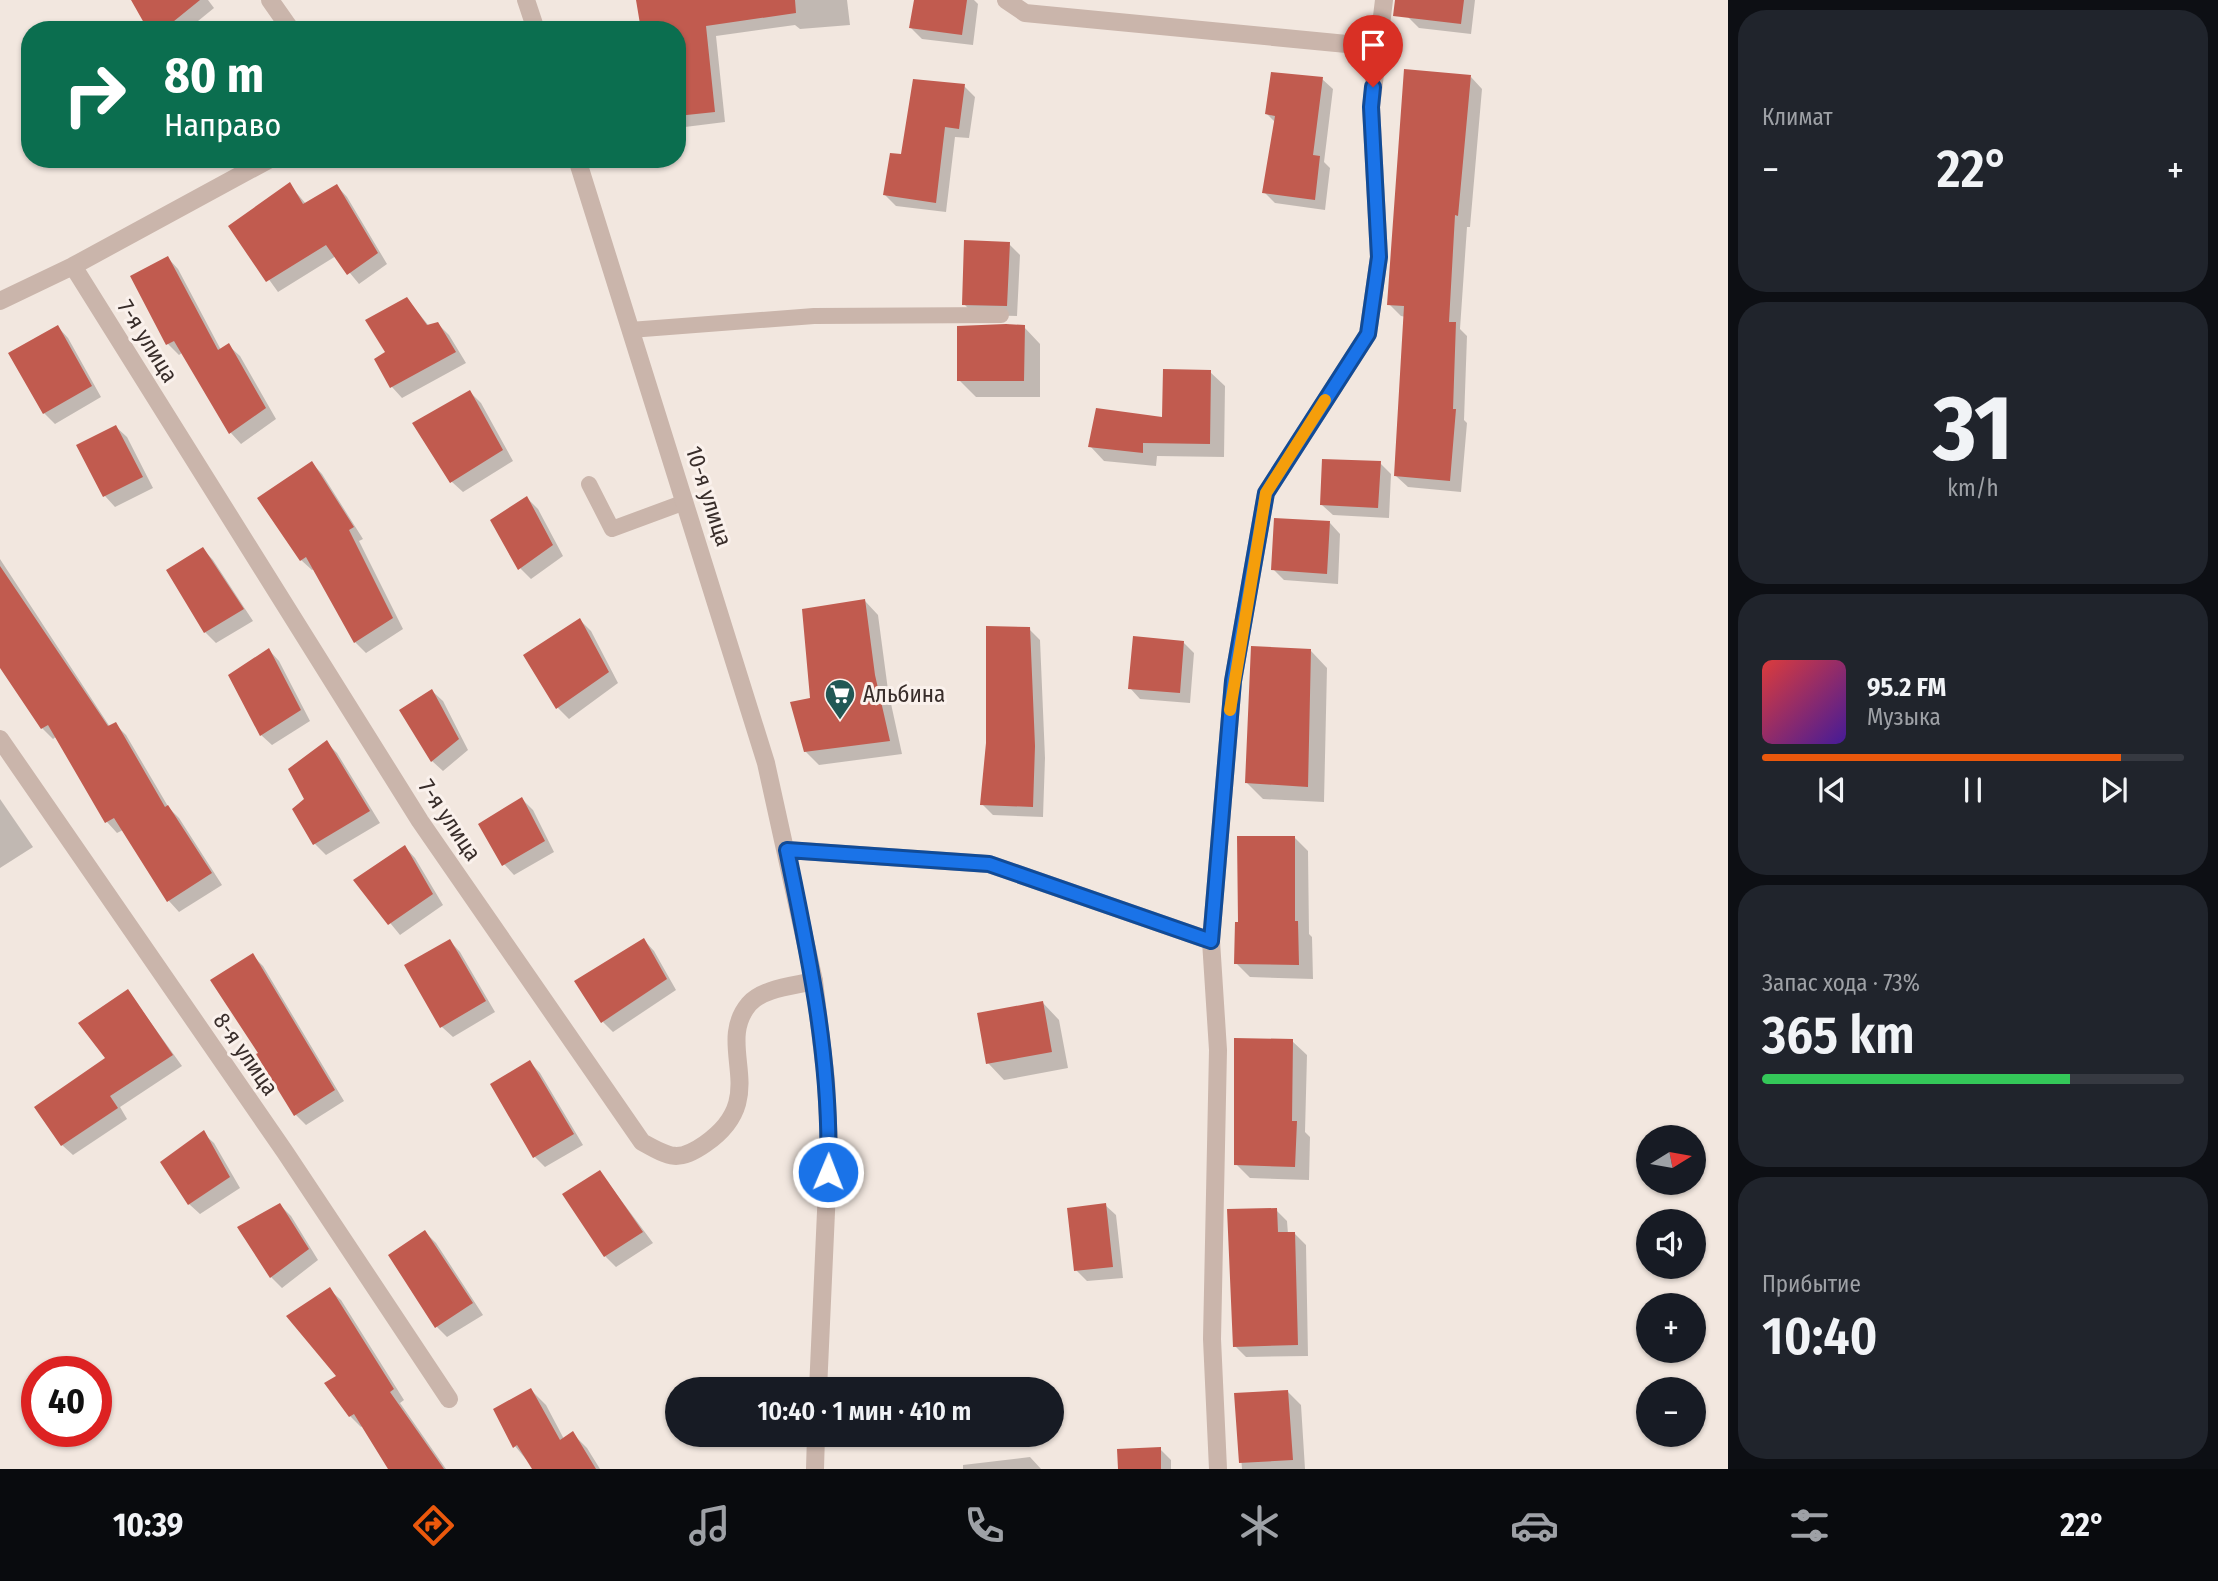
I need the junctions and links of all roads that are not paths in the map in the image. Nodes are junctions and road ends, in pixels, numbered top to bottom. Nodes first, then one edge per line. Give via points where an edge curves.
1 (270, 0) edge
2 (526, 0) edge
3 (1006, 0) edge
4 (1384, 0) edge
5 (284, 21) edge
6 (533, 21) edge
7 (1378, 47) junction
8 (253, 168) edge
9 (579, 168) edge
10 (73, 266) junction
11 (0, 301) edge
12 (1001, 315) dead end
13 (630, 330) junction
14 (589, 484) dead end
15 (685, 502) junction
16 (0, 740) edge
17 (787, 850) junction
18 (1211, 941) junction
19 (814, 981) junction
20 (819, 1377) edge
21 (449, 1399) dead end
22 (816, 1447) edge
23 (815, 1469) edge
24 (1218, 1469) edge

1 - 5 street
2 - 6 street
3 - 7 street via 1025,13
4 - 7 street
7 - 18 street via 1371,107 1379,257 1368,334 1266,493 1233,681
8 - 10 street
9 - 13 street, 10-я улица
10 - 11 street
10 - 19 street, 7-я улица via 420,821 642,1142 670,1157 691,1153 721,1133 740,1101 738,1042 740,1021 748,1006 759,995
12 - 13 lane via 814,316
13 - 15 street, 10-я улица
14 - 15 lane via 612,529
15 - 17 street, 10-я улица via 754,722
16 - 21 street, 8-я улица via 285,1152
17 - 18 street via 989,864
17 - 19 street, 10-я улица
18 - 24 street via 1218,1050 1212,1339
19 - 20 street, 10-я улица via 827,1080 829,1145
22 - 23 street

